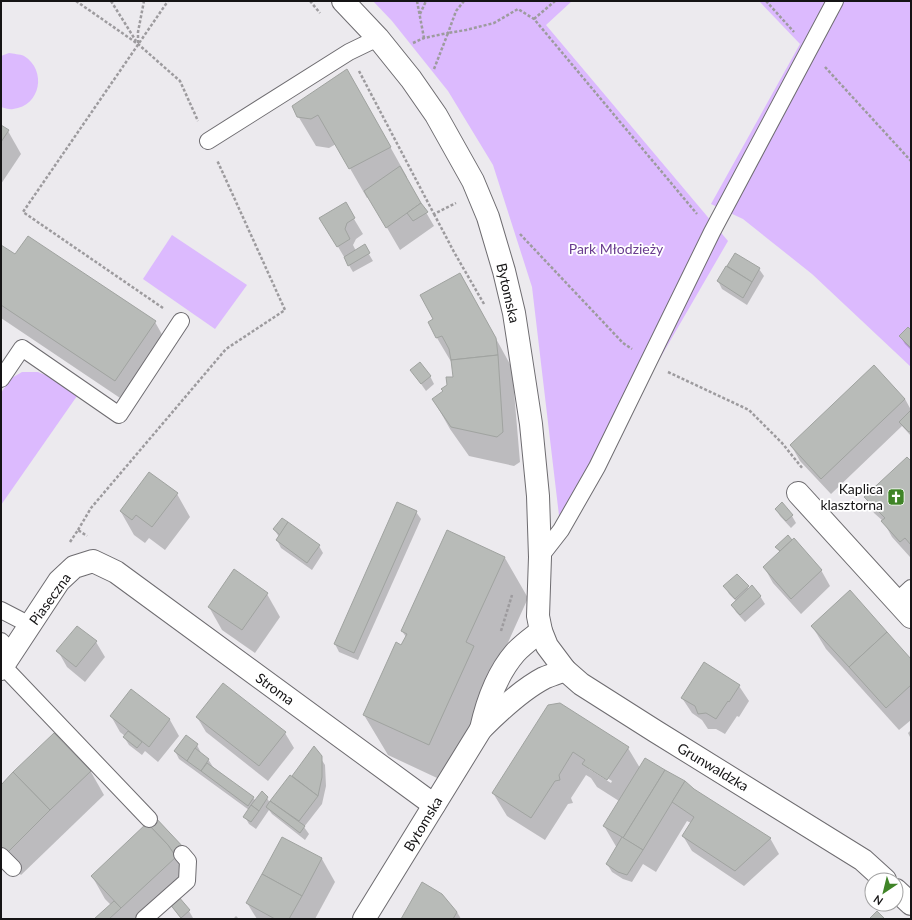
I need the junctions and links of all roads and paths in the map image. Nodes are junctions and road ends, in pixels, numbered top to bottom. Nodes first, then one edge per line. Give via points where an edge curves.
1 (76, 1) edge
2 (111, 1) edge
3 (144, 1) edge
4 (168, 1) edge
5 (310, 1) edge
6 (343, 1) edge
7 (417, 1) edge
8 (426, 1) edge
9 (464, 1) edge
10 (555, 1) edge
11 (766, 1) edge
12 (835, 1) edge
13 (420, 15) junction
14 (324, 18) dead end
15 (534, 19) junction
16 (448, 33) junction
17 (378, 38) junction
18 (424, 38) junction
19 (138, 44) junction
20 (407, 46) dead end
21 (810, 50) junction
22 (349, 52) junction
23 (434, 70) dead end
24 (208, 141) junction
25 (911, 161) edge
26 (478, 192) junction
27 (434, 214) junction
28 (517, 232) dead end
29 (712, 232) junction
30 (486, 306) dead end
31 (181, 321) joint
32 (649, 360) junction
33 (1, 379) edge
34 (782, 443) dead end
35 (798, 493) dead end
36 (78, 530) dead end
37 (540, 557) junction
38 (116, 572) joint
39 (513, 592) dead end
40 (904, 594) edge
41 (1, 610) edge
42 (911, 617) edge
43 (30, 625) junction
44 (499, 635) dead end
45 (544, 638) junction
46 (4, 657) edge
47 (564, 670) junction
48 (481, 729) junction
49 (434, 805) junction
50 (150, 819) dead end
51 (182, 854) dead end
52 (1, 856) edge
53 (13, 868) dead end
54 (876, 872) edge
55 (144, 919) edge
56 (364, 919) edge

1 - 19 path
2 - 19 path
3 - 19 path
4 - 19 path
5 - 14 path
6 - 17 street, Bytomska
7 - 13 path
8 - 13 path
9 - 16 path via 456,11
10 - 15 path
11 - 21 path
12 - 21 lane
13 - 18 path
15 - 16 path via 518,9 494,23
15 - 29 path
16 - 18 path
16 - 23 path
17 - 22 lane
17 - 26 street, Bytomska via 436,115
18 - 20 path
19 - 24 path via 180,81
19 - 31 path via 23,212
21 - 25 path
21 - 29 lane
22 - 24 lane
22 - 27 path
24 - 36 path via 285,310 226,349 90,508
26 - 27 path
26 - 37 street, Bytomska via 504,271 514,313 532,431
27 - 30 path
28 - 32 path via 623,343
29 - 32 lane
31 - 33 lane via 119,415 22,348
32 - 34 path via 662,369 749,410
32 - 37 lane via 597,467 561,530
35 - 40 street
37 - 45 street, Bytomska via 538,616
38 - 43 street, Piaseczna via 93,561 74,567 59,581
38 - 49 street, Stroma
39 - 44 path
40 - 42 street
41 - 43 lane
43 - 46 street, Piaseczna
45 - 47 street, Grunwaldzka
45 - 48 street, Bytomska via 515,652 501,671 486,707
46 - 50 lane
47 - 48 street, Bytomska via 535,684 499,711
47 - 54 street, Grunwaldzka via 581,684 863,860
48 - 49 street, Bytomska
49 - 56 street, Bytomska
51 - 55 lane via 188,861 187,881
52 - 53 lane

